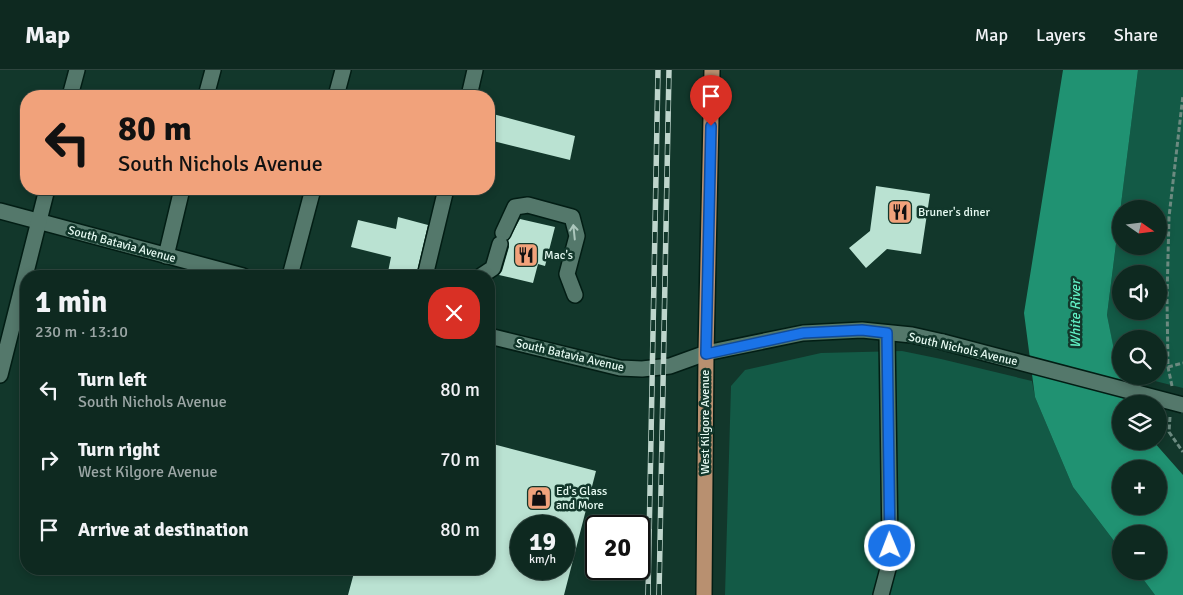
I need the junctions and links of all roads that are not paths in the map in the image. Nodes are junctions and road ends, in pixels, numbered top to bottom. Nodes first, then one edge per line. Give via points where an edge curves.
1 (77, 70) edge
2 (213, 70) edge
3 (343, 70) edge
4 (475, 70) edge
5 (712, 70) edge
6 (72, 90) edge
7 (208, 90) edge
8 (338, 90) edge
9 (470, 90) edge
10 (46, 195) edge
11 (181, 195) edge
12 (311, 195) edge
13 (445, 195) edge
14 (0, 212) edge
15 (39, 222) junction
16 (166, 256) junction
17 (27, 270) edge
18 (220, 270) edge
19 (292, 270) edge
20 (426, 270) edge
21 (490, 270) edge
22 (575, 295) dead end
23 (20, 297) edge
24 (887, 333) junction
25 (495, 337) edge
26 (706, 354) junction
27 (652, 368) joint
28 (0, 375) edge
29 (1175, 404) edge
30 (704, 595) edge
31 (881, 595) edge

1 - 6 street
2 - 7 street
3 - 8 street
4 - 9 street
5 - 26 main road, West Kilgore Avenue
10 - 15 street
11 - 16 street
12 - 19 street
13 - 20 street
14 - 15 street, South Batavia Avenue
15 - 16 street, South Batavia Avenue
15 - 17 street
16 - 18 street, South Batavia Avenue
22 -> 21 street via 567,274 576,236 572,217 528,205 515,207
23 - 28 street
24 - 26 street, South Nichols Avenue via 862,330 803,333
24 - 29 street, South Nichols Avenue, bridge via 943,342
24 - 31 street via 890,546 889,566
25 - 27 street, South Batavia Avenue via 620,368
26 - 27 street, South Nichols Avenue via 670,366
26 - 30 main road, West Kilgore Avenue

